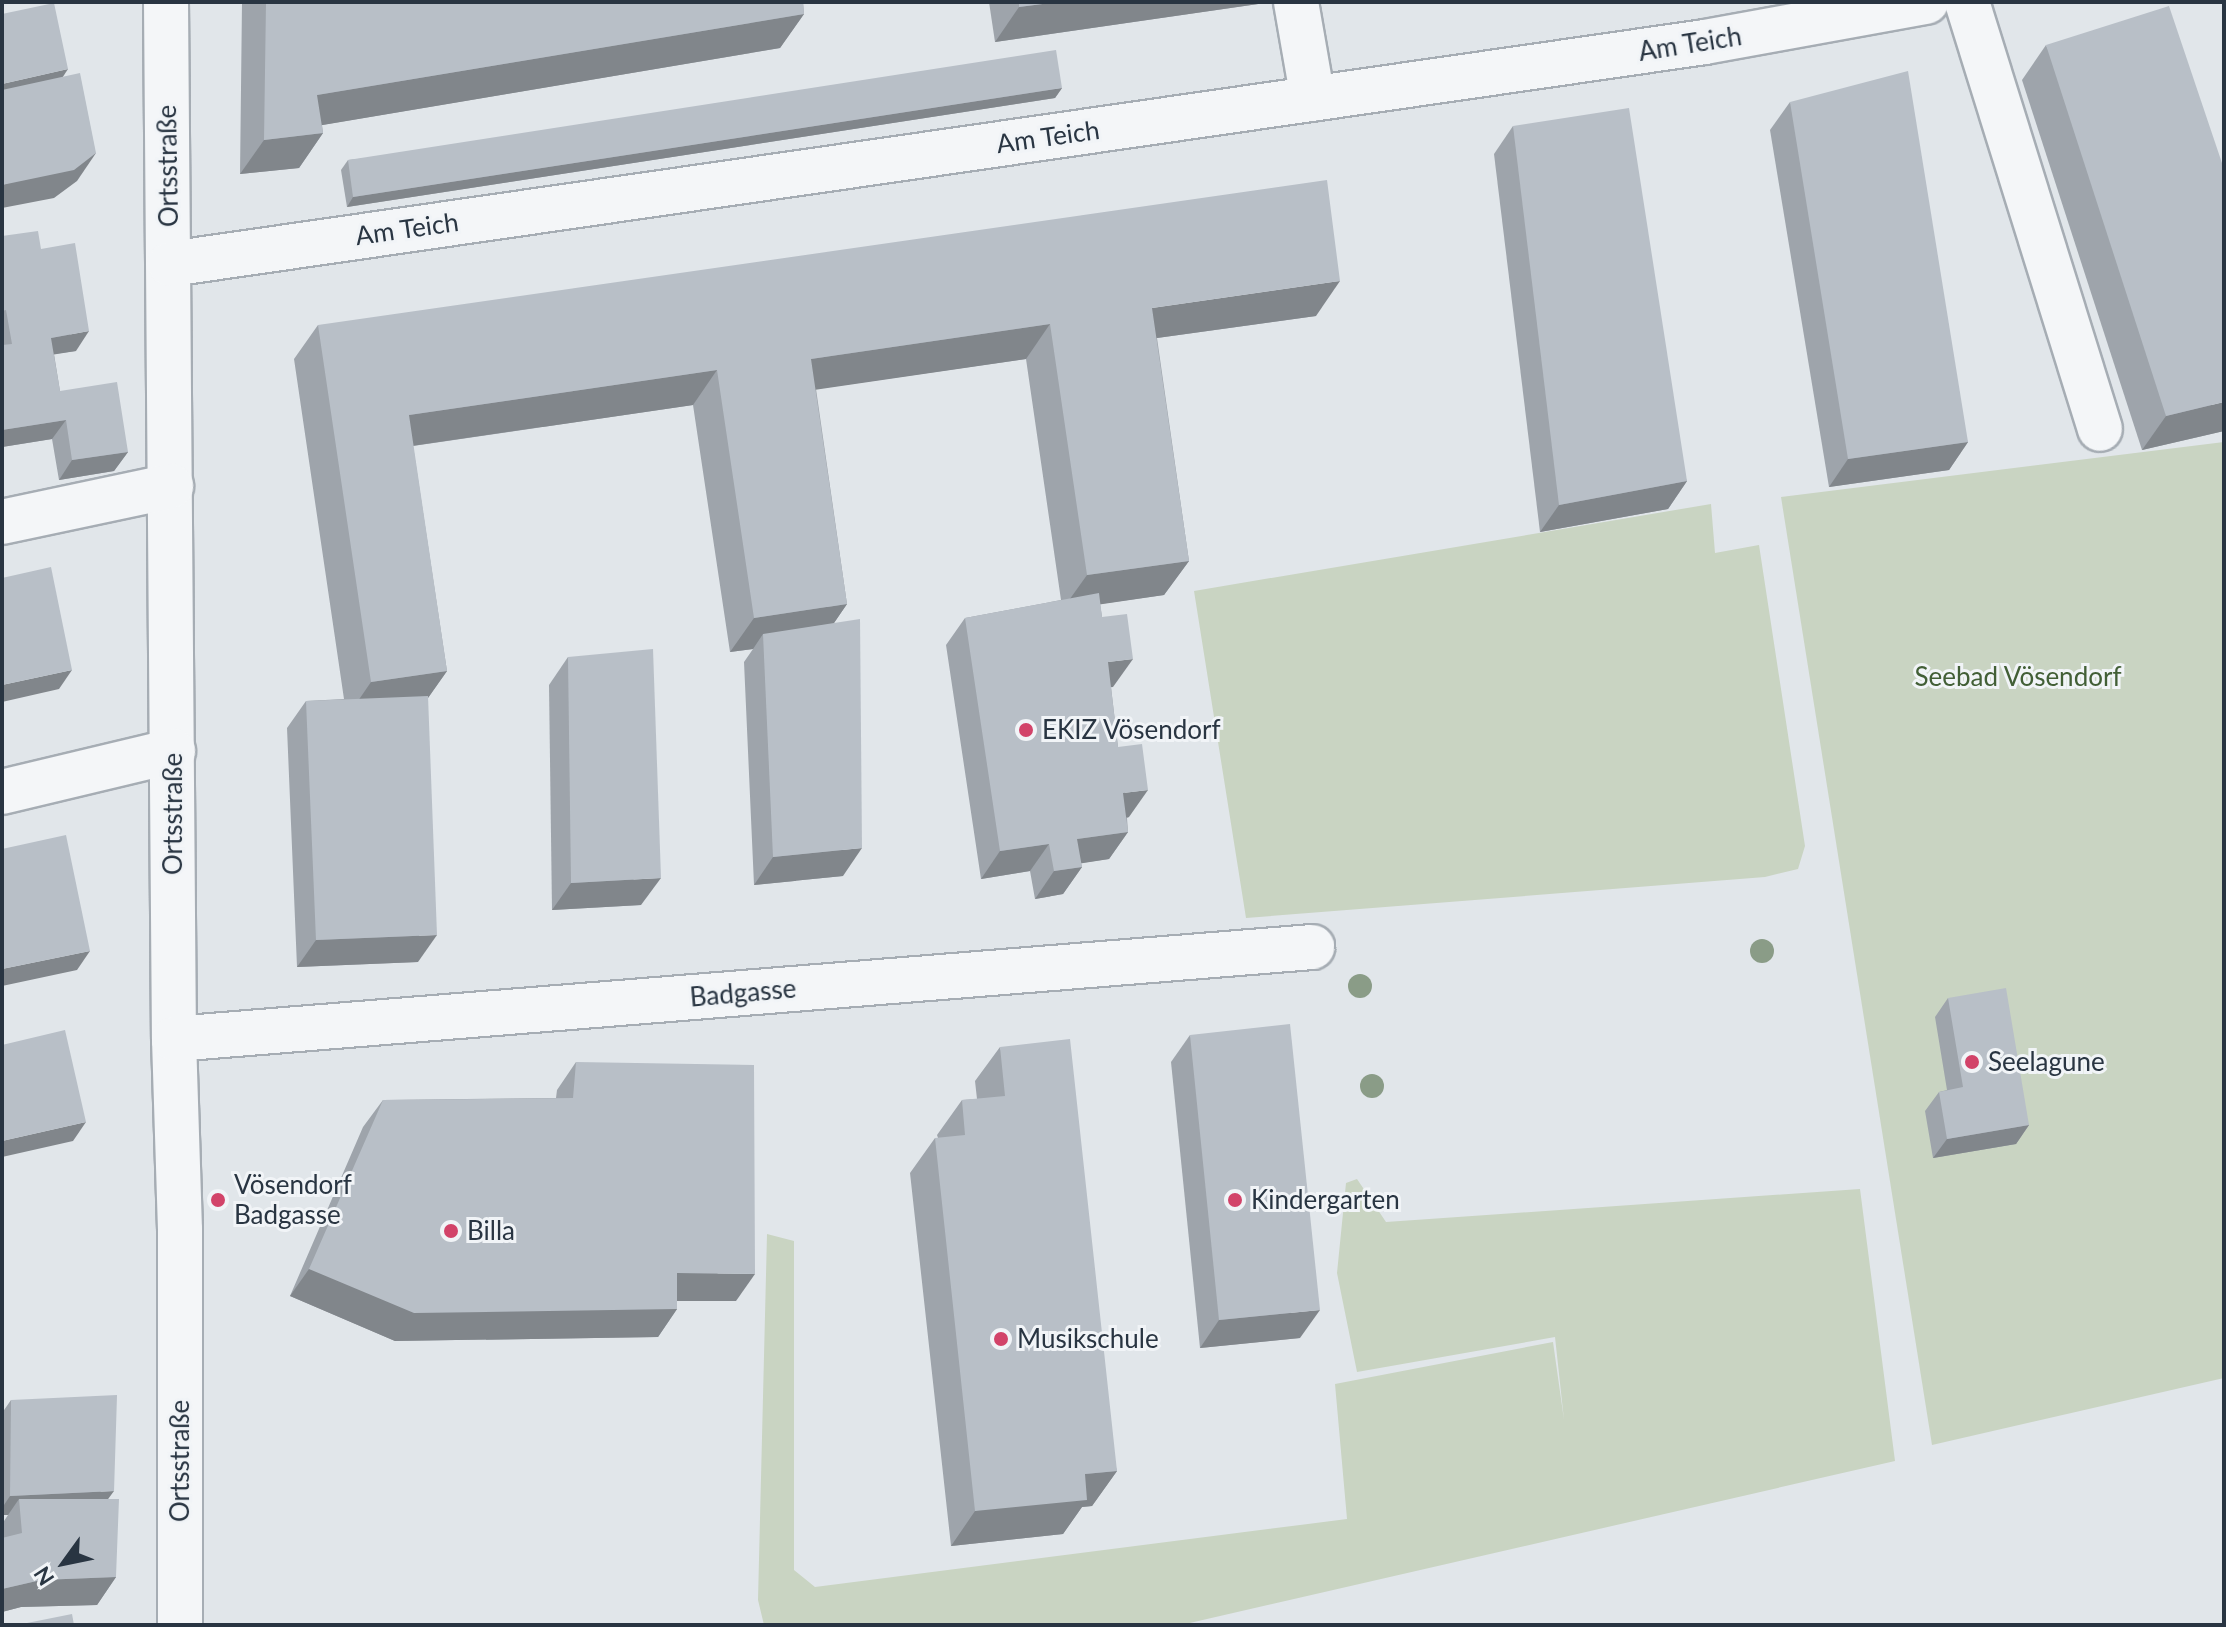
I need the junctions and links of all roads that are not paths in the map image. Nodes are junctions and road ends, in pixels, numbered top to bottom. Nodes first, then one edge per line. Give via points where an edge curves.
1 (166, 2) edge
2 (1296, 2) edge
3 (1926, 2) edge
4 (1967, 2) edge
5 (1313, 99) junction
6 (170, 264) junction
7 (2100, 429) dead end
8 (171, 486) junction
9 (2, 522) edge
10 (173, 751) junction
11 (2, 792) edge
12 (1312, 947) dead end
13 (174, 1039) junction
14 (180, 1625) edge

1 - 6 street, Ortsstraße
2 - 5 street
3 - 5 street, Am Teich via 1705,42
4 - 7 street
5 - 6 street, Am Teich
6 - 8 street, Ortsstraße
8 - 9 street
8 - 10 street, Ortsstraße
10 - 11 street
10 - 13 street, Ortsstraße
12 - 13 street, Badgasse
13 - 14 street, Ortsstraße via 180,1230

